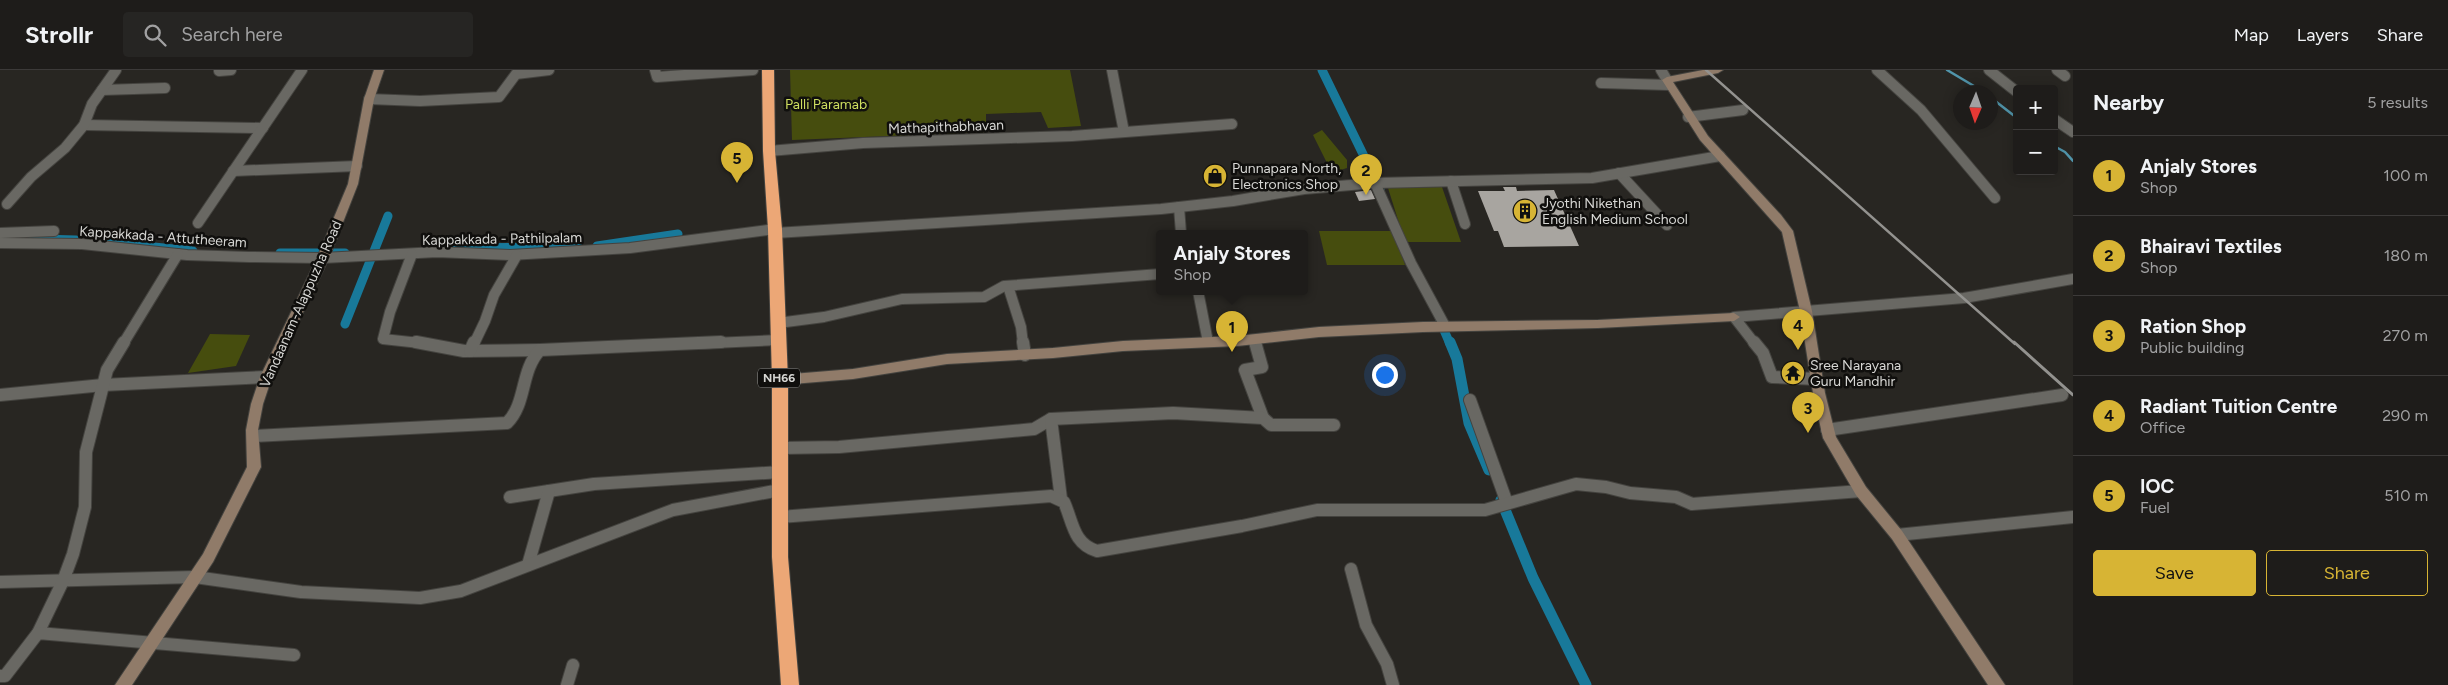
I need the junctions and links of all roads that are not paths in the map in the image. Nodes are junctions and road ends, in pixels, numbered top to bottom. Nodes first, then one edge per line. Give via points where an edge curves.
1 (116, 70) edge
2 (231, 70) edge
3 (302, 70) edge
4 (379, 70) edge
5 (549, 70) edge
6 (655, 70) edge
7 (753, 70) edge
8 (768, 70) edge
9 (1112, 70) edge
10 (1661, 70) edge
11 (1714, 70) edge
12 (1877, 70) edge
13 (1989, 70) edge
14 (219, 71) edge
15 (1668, 82) junction
16 (1600, 83) dead end
17 (165, 88) dead end
18 (2013, 89) edge
19 (102, 90) junction
20 (370, 98) junction
21 (1743, 110) dead end
22 (1688, 117) junction
23 (2058, 123) edge
24 (1232, 124) dead end
25 (84, 125) junction
26 (263, 128) junction
27 (1124, 132) junction
28 (2073, 132) edge
29 (769, 151) junction
30 (1720, 156) junction
31 (357, 166) junction
32 (233, 171) junction
33 (1619, 173) junction
34 (1451, 181) junction
35 (1377, 183) junction
36 (1995, 198) dead end
37 (7, 204) dead end
38 (1179, 207) junction
39 (198, 223) dead end
40 (1465, 224) dead end
41 (1667, 225) dead end
42 (1181, 230) edge
43 (54, 231) dead end
44 (775, 231) junction
45 (0, 233) edge
46 (0, 243) edge
47 (178, 254) junction
48 (412, 254) junction
49 (325, 255) junction
50 (517, 255) junction
51 (1156, 274) edge
52 (2073, 279) edge
53 (1008, 286) junction
54 (1199, 295) edge
55 (1806, 311) junction
56 (1734, 317) junction
57 (778, 323) junction
58 (1442, 326) junction
59 (778, 340) junction
60 (1254, 340) junction
61 (1208, 342) junction
62 (540, 350) junction
63 (470, 351) junction
64 (1025, 355) junction
65 (266, 377) junction
66 (1817, 379) junction
67 (780, 380) junction
68 (103, 385) junction
69 (0, 395) edge
70 (2062, 395) dead end
71 (1470, 400) dead end
72 (1263, 418) junction
73 (1051, 419) junction
74 (1334, 425) dead end
75 (1827, 430) junction
76 (253, 436) junction
77 (780, 448) junction
78 (780, 472) junction
79 (780, 490) junction
80 (549, 491) junction
81 (1861, 491) junction
82 (510, 497) dead end
83 (1061, 499) junction
84 (1502, 505) junction
85 (780, 517) junction
86 (2073, 517) edge
87 (1897, 535) junction
88 (528, 565) junction
89 (1351, 569) dead end
90 (195, 577) junction
91 (63, 581) junction
92 (0, 582) edge
93 (38, 633) junction
94 (151, 642) junction
95 (294, 655) dead end
96 (573, 665) dead end
97 (0, 676) edge
98 (123, 685) edge
99 (567, 685) edge
100 (790, 685) edge
101 (1394, 685) edge
102 (1997, 685) edge

1 - 19 street
2 - 14 street
3 - 26 street
4 - 20 main road, Vandaanam-Alappuzha Road
5 - 20 street via 516,74 499,97 420,101
6 - 7 street via 657,77
8 - 29 highway, NH66
9 - 27 street
10 - 15 street
11 - 15 main road
12 - 36 street via 1928,117
13 - 18 street
15 - 16 street
15 - 22 main road
17 - 19 street
19 - 25 street
20 - 31 main road, Vandaanam-Alappuzha Road
21 - 22 street
22 - 30 main road
23 - 28 street
24 - 27 street, Mathapithabhavan
25 - 26 street
25 - 37 street
26 - 32 street
27 - 29 street, Mathapithabhavan via 922,140
29 - 44 highway, NH66
30 - 33 street, Kappakkada - Pathilpalam
30 - 55 main road via 1787,231
31 - 32 street
31 - 49 main road, Vandaanam-Alappuzha Road
32 - 39 street
33 - 34 street, Kappakkada - Pathilpalam via 1551,180
33 - 41 street
34 - 35 street, Kappakkada - Pathilpalam
34 - 40 street
35 - 38 street, Kappakkada - Pathilpalam via 1304,189 1233,202
35 - 58 street
38 - 42 street
38 - 44 street, Kappakkada - Pathilpalam
43 - 45 street
44 - 50 street, Kappakkada - Pathilpalam via 630,248
44 - 57 highway, NH66
46 - 47 street, Kappakkada - Attutheeram via 82,244
47 - 49 street, Kappakkada - Attutheeram
47 - 68 street via 106,370
48 - 49 street, Kappakkada - Pathilpalam via 378,257
48 - 50 street, Kappakkada - Pathilpalam
48 - 63 street via 390,312 384,339
49 - 65 main road, Vandaanam-Alappuzha Road
50 - 63 street via 494,295
51 - 53 street
52 - 55 street via 1964,298
53 - 57 street via 984,297 902,299 824,317
53 - 64 street via 1021,326
54 - 61 street
55 - 56 street
55 - 66 main road
56 - 58 main road via 1598,324
56 - 66 street via 1762,353 1772,377
57 - 59 highway, NH66
58 - 60 main road via 1319,332
59 - 62 street
59 - 67 highway, NH66
60 - 61 main road
60 - 72 street via 1262,367 1245,370
61 - 64 main road
62 - 63 street
62 - 76 street via 533,355 526,373 515,416 507,423
64 - 67 main road via 947,359 853,374
65 - 68 street
65 - 76 main road, Vandaanam-Alappuzha Road via 257,404
66 - 75 main road
67 - 77 highway, NH66
68 - 69 street
68 - 91 street via 86,452 85,507
70 - 75 street
71 - 84 street
72 - 73 street via 1173,414
72 - 74 street via 1271,425
73 - 77 street via 1034,429 839,447
73 - 83 street
75 - 81 main road
76 - 90 main road, Vandaanam-Alappuzha Road via 254,467
77 - 78 highway, NH66
78 - 79 highway, NH66
78 - 80 street via 594,484
79 - 85 highway, NH66
79 - 88 street via 673,510
80 - 82 street
80 - 88 street
81 - 84 street via 1692,504 1676,497 1576,484
81 - 87 main road
83 - 84 street via 1081,546 1097,551 1317,510 1459,511 1485,510
83 - 85 street via 1033,497
85 - 100 highway, NH66
86 - 87 street
87 - 102 main road
88 - 90 street via 461,591 420,598 301,592
89 - 101 street via 1366,625 1387,664
90 - 91 street
90 - 94 main road, Vandaanam-Alappuzha Road
91 - 92 street
91 - 93 street
93 - 94 street
93 - 97 street via 5,676
94 - 95 street
94 - 98 main road, Vandaanam-Alappuzha Road
96 - 99 street

